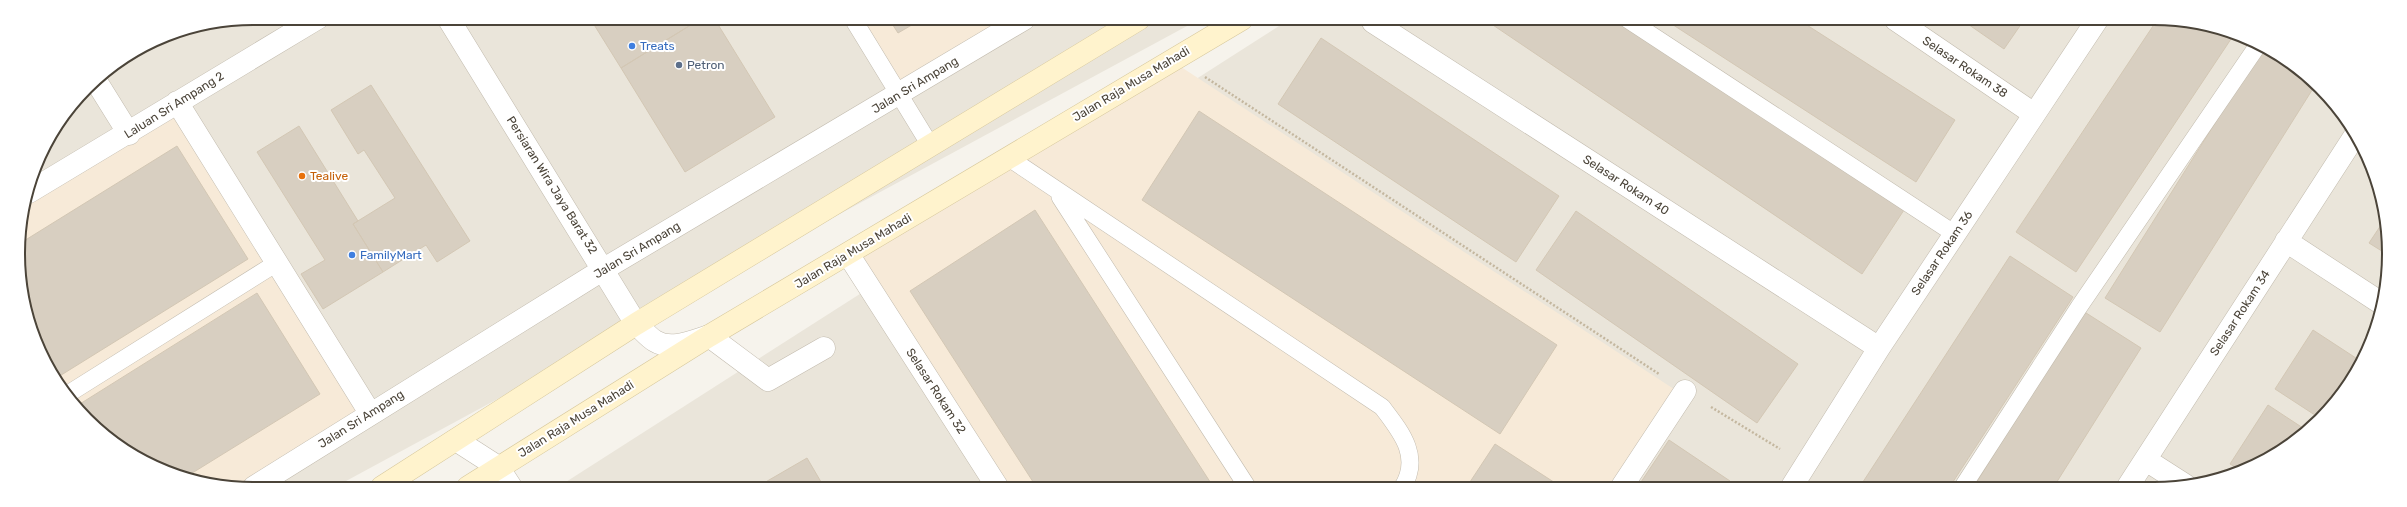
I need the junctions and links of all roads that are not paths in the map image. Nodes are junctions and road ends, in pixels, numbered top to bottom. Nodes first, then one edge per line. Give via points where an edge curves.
1 (306, 25) edge
2 (452, 25) edge
3 (857, 25) edge
4 (1014, 25) edge
5 (1129, 25) edge
6 (1232, 25) edge
7 (1378, 25) edge
8 (1636, 25) edge
9 (1903, 25) edge
10 (2094, 25) edge
11 (2255, 49) edge
12 (99, 86) edge
13 (899, 95) junction
14 (177, 102) junction
15 (2034, 114) junction
16 (128, 134) junction
17 (2352, 140) edge
18 (930, 145) junction
19 (1009, 158) junction
20 (34, 189) edge
21 (1057, 192) junction
22 (1955, 234) junction
23 (2286, 241) junction
24 (848, 254) junction
25 (275, 264) junction
26 (604, 270) junction
27 (2377, 301) edge
28 (636, 324) junction
29 (709, 336) junction
30 (824, 348) dead end
31 (1879, 348) junction
32 (1684, 391) road end
33 (71, 392) edge
34 (370, 413) junction
35 (456, 440) junction
36 (2146, 460) junction
37 (498, 467) junction
38 (2178, 481) edge
39 (262, 482) edge
40 (390, 482) edge
41 (476, 482) edge
42 (508, 482) edge
43 (994, 482) edge
44 (1244, 482) edge
45 (1406, 482) edge
46 (1625, 482) edge
47 (1795, 482) edge
48 (1966, 482) edge
49 (2131, 482) edge

1 - 14 street, Laluan Sri Ampang 2
2 - 26 street, Persiaran Wira Jaya Barat 32
3 - 13 lane
4 - 13 street, Jalan Sri Ampang
5 - 18 main road
6 - 19 main road, Jalan Raja Musa Mahadi
7 - 31 street, Selasar Rokam 40
8 - 22 lane
9 - 15 street, Selasar Rokam 38
10 - 15 street, Selasar Rokam 36
11 - 48 lane via 2079,307
12 - 16 street
13 - 18 lane
13 - 26 street, Jalan Sri Ampang
14 - 16 street, Laluan Sri Ampang 2
14 - 25 street
15 - 22 street, Selasar Rokam 36
16 - 20 street, Laluan Sri Ampang 2
17 - 23 street, Selasar Rokam 34
18 - 28 main road
19 - 21 lane
19 - 24 main road, Jalan Raja Musa Mahadi
21 - 44 lane
21 - 45 lane via 1382,407 1406,442 1410,459
22 - 31 street, Selasar Rokam 36
23 - 27 street
23 - 36 street, Selasar Rokam 34
24 - 29 main road, Jalan Raja Musa Mahadi
24 - 43 street, Selasar Rokam 32
25 - 33 lane
25 - 34 street
26 - 28 street, Persiaran Wira Jaya Barat 32
26 - 34 street, Jalan Sri Ampang
28 - 29 street, Persiaran Wira Jaya Barat 32 via 655,341 670,345 685,344
28 - 35 main road
29 - 30 street via 768,380
29 - 37 main road, Jalan Raja Musa Mahadi
31 - 47 street, Selasar Rokam 36
32 - 46 street
34 - 39 street, Jalan Sri Ampang
35 - 37 street
35 - 40 main road
36 - 38 street
36 - 49 street, Selasar Rokam 34
37 - 41 main road, Jalan Raja Musa Mahadi
37 - 42 street

